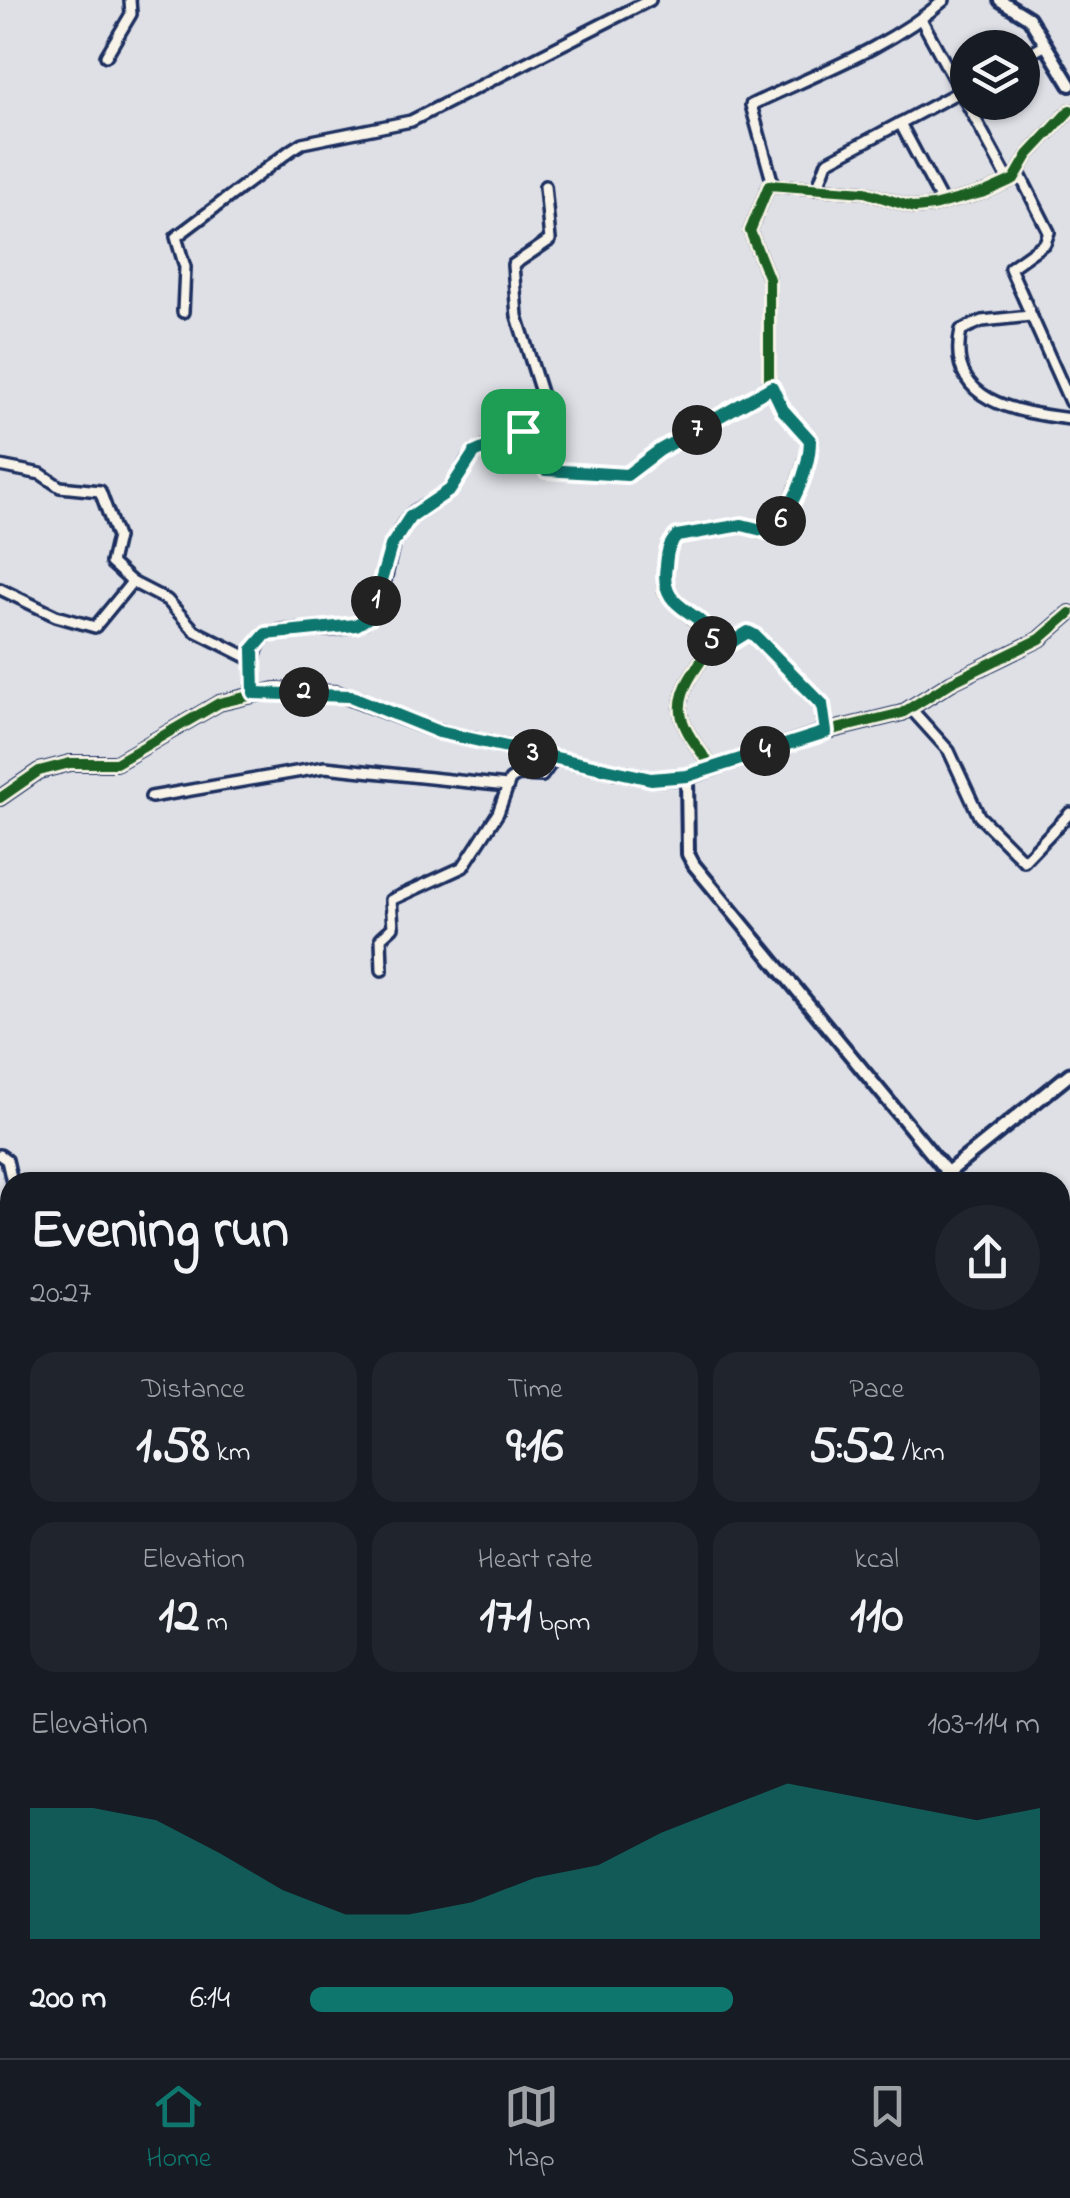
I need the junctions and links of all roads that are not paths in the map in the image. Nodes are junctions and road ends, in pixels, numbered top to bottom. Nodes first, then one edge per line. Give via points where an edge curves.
1 (130, 0) edge
2 (650, 0) edge
3 (944, 0) edge
4 (1000, 0) edge
5 (921, 20) junction
6 (1046, 45) junction
7 (1040, 48) edge
8 (106, 56) dead end
9 (950, 67) edge
10 (1070, 85) edge
11 (950, 96) edge
12 (1070, 110) edge
13 (979, 120) edge
14 (900, 123) junction
15 (1019, 172) junction
16 (1010, 182) junction
17 (773, 184) junction
18 (546, 186) dead end
19 (817, 189) junction
20 (942, 202) junction
21 (183, 312) dead end
22 (1030, 316) junction
23 (772, 387) junction
24 (1070, 402) edge
25 (1070, 419) edge
26 (523, 431) junction
27 (0, 466) edge
28 (132, 582) junction
29 (0, 589) edge
30 (1070, 613) edge
31 (712, 644) junction
32 (251, 659) junction
33 (254, 693) junction
34 (911, 708) junction
35 (826, 732) junction
36 (554, 759) junction
37 (713, 768) junction
38 (687, 776) junction
39 (507, 786) junction
40 (152, 797) dead end
41 (0, 798) edge
42 (1070, 813) edge
43 (382, 970) dead end
44 (1070, 1074) edge
45 (946, 1172) edge
46 (958, 1172) edge

1 - 8 street via 131,14
2 - 21 street via 411,121 291,150 181,228 176,237 184,268
3 - 5 street
4 - 6 street via 1030,18
5 - 9 street
5 - 17 street via 752,105
6 - 7 street
6 - 10 street
11 - 14 street
12 - 15 street
13 - 16 street
14 - 19 street via 827,162
14 - 20 street
15 - 16 street
15 - 22 street via 1049,232 1038,248 1010,265
16 - 20 street
17 - 19 street
17 - 23 street via 764,190 750,231 769,279
18 - 26 street via 550,240 513,265 518,316 542,399
19 - 20 street via 880,195 916,208
22 - 24 street
22 - 25 street via 961,330 964,377 1000,404
23 - 26 street via 620,477 546,470 537,444
23 - 31 street via 810,440 780,522 766,531 742,525 684,533 668,548 664,592 706,628
26 - 32 street via 474,453 450,490 410,517 391,546 364,622 266,634
27 - 28 street via 41,474 60,487 100,491 116,537 110,563
28 - 29 street via 91,628
28 - 32 street via 166,600 203,636
30 - 34 street via 1040,639
31 - 35 street via 754,635 822,704
31 - 37 street via 682,690 679,714
32 - 33 street
33 - 36 street via 350,696 439,732
33 - 41 street via 204,710 116,763 55,765
34 - 35 street
34 - 42 street via 949,751 979,816 1024,860
35 - 37 street
36 - 38 street via 651,779
36 - 39 street via 542,776 518,775
37 - 38 street
38 - 45 street via 688,854 694,866
39 - 40 street via 325,767
39 - 43 street via 464,867 391,900 393,927 381,938
44 - 46 main road

